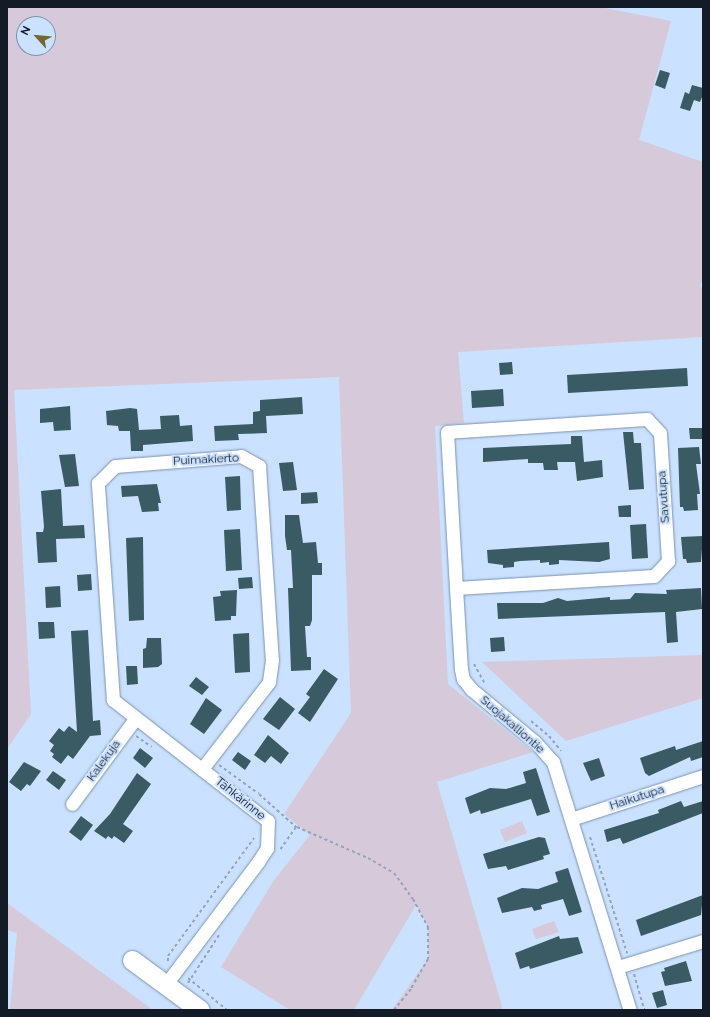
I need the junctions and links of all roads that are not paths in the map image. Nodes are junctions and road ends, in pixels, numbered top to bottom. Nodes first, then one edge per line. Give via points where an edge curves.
1 (447, 432) joint
2 (456, 588) junction
3 (113, 700) joint
4 (131, 724) junction
5 (206, 764) junction
6 (703, 776) edge
7 (72, 804) dead end
8 (570, 819) junction
9 (703, 941) edge
10 (132, 960) dead end
11 (618, 968) junction
12 (172, 977) junction
13 (192, 1005) edge
14 (630, 1010) edge

1 - 2 street, Suojakalliontie
1 - 2 street, Savutupa via 647,419 660,433 668,561 654,576
2 - 8 street, Suojakalliontie via 463,679 471,689 535,742 549,758
3 - 4 street, Tähkärinne
3 - 5 street, Puimakierto via 98,482 115,466 241,456 259,466 272,660 269,682
4 - 5 street, Tähkärinne
4 - 7 street, Kalekuja
5 - 12 street, Tähkärinne via 268,821 267,848
6 - 8 street, Haikutupa
8 - 11 street, Suojakalliontie
9 - 11 street
10 - 12 street
11 - 14 street, Suojakalliontie
12 - 13 street

